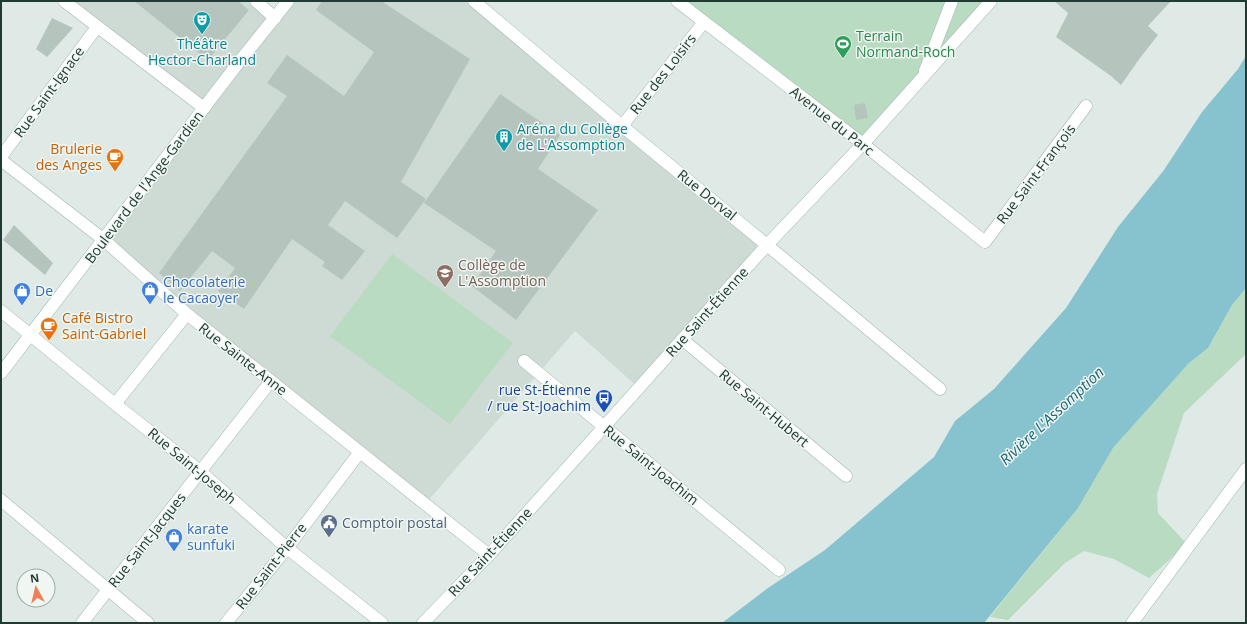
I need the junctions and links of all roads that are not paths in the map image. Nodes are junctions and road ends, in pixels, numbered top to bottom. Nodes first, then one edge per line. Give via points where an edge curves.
1 (64, 1) edge
2 (256, 1) edge
3 (288, 1) edge
4 (677, 1) edge
5 (952, 1) edge
6 (991, 1) edge
7 (476, 2) edge
8 (275, 18) junction
9 (704, 22) junction
10 (97, 27) junction
11 (921, 79) junction
12 (1086, 106) dead end
13 (204, 108) junction
14 (622, 126) junction
15 (863, 144) junction
16 (1, 159) edge
17 (104, 240) junction
18 (985, 242) joint
19 (767, 245) junction
20 (1, 310) edge
21 (187, 314) junction
22 (31, 335) junction
23 (682, 339) junction
24 (524, 361) dead end
25 (1, 373) edge
26 (271, 382) junction
27 (940, 389) dead end
28 (115, 404) junction
29 (605, 427) junction
30 (360, 452) junction
31 (1246, 469) edge
32 (200, 471) junction
33 (846, 476) dead end
34 (1, 500) edge
35 (287, 548) junction
36 (489, 555) junction
37 (779, 570) dead end
38 (108, 590) junction
39 (82, 623) edge
40 (148, 623) edge
41 (226, 623) edge
42 (382, 623) edge
43 (423, 623) edge
44 (1132, 623) edge

1 - 10 street
2 - 8 street
3 - 8 street, Boulevard de l'Ange-Gardien
4 - 9 street, Avenue du Parc
5 - 11 street
6 - 11 street, Rue Saint-Étienne
7 - 14 street, Rue Dorval
8 - 13 street, Boulevard de l'Ange-Gardien
9 - 14 street, Rue des Loisirs
9 - 15 street, Avenue du Parc
10 - 13 street
10 - 16 street, Rue Saint-Ignace
11 - 15 street, Rue Saint-Étienne
12 - 18 street, Rue Saint-François
13 - 17 street, Boulevard de l'Ange-Gardien
14 - 19 street, Rue Dorval
15 - 18 street, Avenue du Parc
15 - 19 street, Rue Saint-Étienne
16 - 17 street, Rue Sainte-Anne
17 - 21 street, Rue Sainte-Anne
17 - 22 street, Boulevard de l'Ange-Gardien
19 - 23 street, Rue Saint-Étienne
19 - 27 street, Rue Dorval
20 - 22 street, Rue Saint-Joseph
21 - 26 street, Rue Sainte-Anne
21 - 28 street
22 - 25 street, Boulevard de l'Ange-Gardien
22 - 28 street, Rue Saint-Joseph
23 - 29 street, Rue Saint-Étienne
23 - 33 street, Rue Saint-Hubert
24 - 29 street, Rue Saint-Joachim
26 - 30 street, Rue Sainte-Anne
26 - 32 street, Rue Saint-Jacques
28 - 32 street, Rue Saint-Joseph
29 - 36 street, Rue Saint-Étienne
29 - 37 street, Rue Saint-Joachim
30 - 35 street, Rue Saint-Pierre
30 - 36 street, Rue Sainte-Anne
31 - 44 street
32 - 35 street, Rue Saint-Joseph
32 - 38 street, Rue Saint-Jacques
34 - 38 street
35 - 41 street, Rue Saint-Pierre
35 - 42 street, Rue Saint-Joseph
36 - 43 street, Rue Saint-Étienne
38 - 39 street, Rue Saint-Jacques
38 - 40 street

